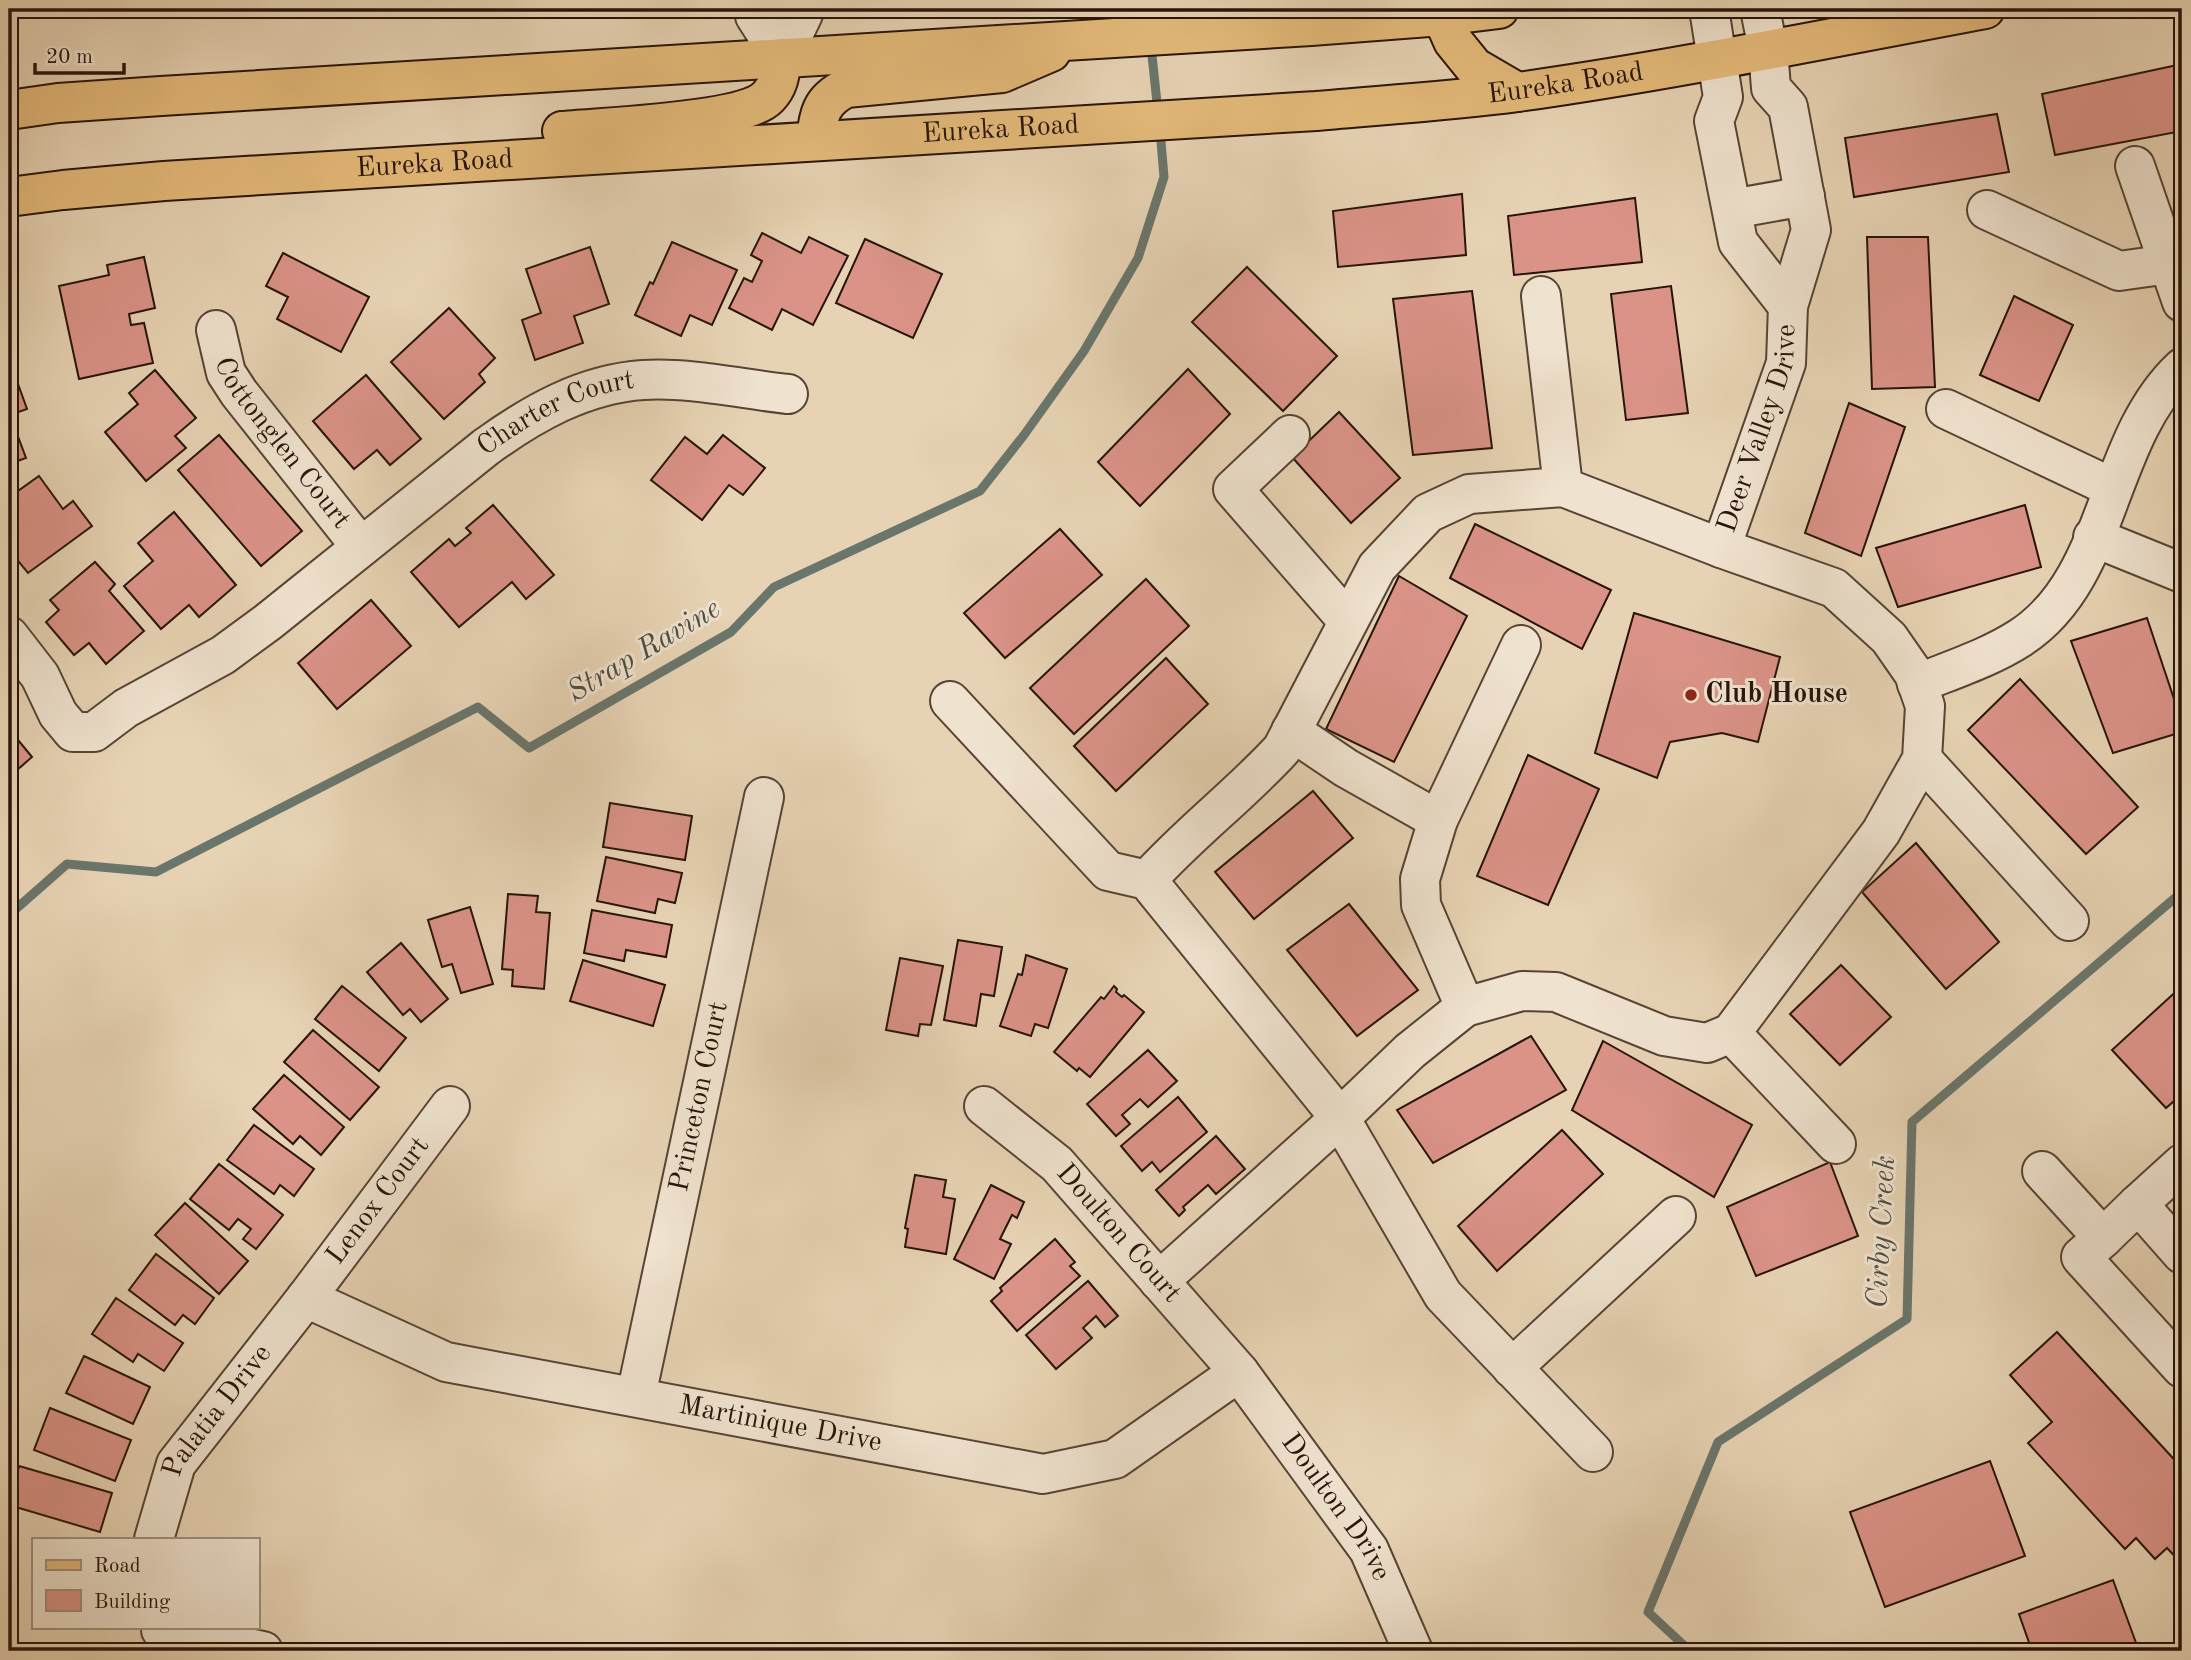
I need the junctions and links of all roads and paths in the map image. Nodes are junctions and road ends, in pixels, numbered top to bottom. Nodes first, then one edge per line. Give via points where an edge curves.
1 (754, 9) edge
2 (803, 9) edge
3 (1499, 9) edge
4 (1709, 9) edge
5 (1760, 9) edge
6 (1985, 9) edge
7 (1441, 12) edge
8 (1095, 39) junction
9 (1768, 49) junction
10 (782, 58) junction
11 (1717, 58) junction
12 (1517, 92) junction
13 (9, 110) edge
14 (817, 141) junction
15 (482, 162) junction
16 (2134, 166) dead end
17 (1805, 196) junction
18 (9, 197) edge
19 (1732, 209) junction
20 (1987, 210) dead end
21 (2169, 264) junction
22 (1541, 296) dead end
23 (2182, 302) edge
24 (1788, 306) junction
25 (216, 330) dead end
26 (2182, 368) edge
27 (788, 394) dead end
28 (1946, 409) dead end
29 (1290, 435) dead end
30 (1563, 487) junction
31 (2113, 488) junction
32 (2093, 537) junction
33 (361, 547) junction
34 (1721, 548) junction
35 (2182, 573) edge
36 (1348, 621) junction
37 (9, 636) edge
38 (1521, 645) dead end
39 (1917, 684) junction
40 (950, 701) dead end
41 (1290, 731) junction
42 (1923, 759) junction
43 (764, 797) dead end
44 (1438, 820) junction
45 (1147, 880) junction
46 (2069, 921) dead end
47 (1465, 1007) junction
48 (1731, 1033) junction
49 (450, 1106) dead end
50 (984, 1106) dead end
51 (1340, 1118) junction
52 (1836, 1144) dead end
53 (2182, 1164) edge
54 (2042, 1171) dead end
55 (2138, 1204) junction
56 (1676, 1216) dead end
57 (2103, 1238) junction
58 (2182, 1254) edge
59 (1158, 1281) junction
60 (306, 1298) junction
61 (1512, 1368) junction
62 (2182, 1368) edge
63 (1239, 1372) junction
64 (636, 1396) junction
65 (1593, 1452) dead end
66 (154, 1538) edge
67 (160, 1628) edge
68 (263, 1651) edge
69 (1413, 1651) edge

1 - 10 street
2 - 10 street
3 - 7 main road
4 - 11 street, Deer Valley Drive
5 - 9 street, Deer Valley Drive
6 - 9 main road, Eureka Road
7 - 8 main road
7 - 12 main road via 1453,41 1474,67
8 - 10 main road
8 - 14 main road via 1002,73 846,88 828,101 818,118
9 - 11 main road, Eureka Road
9 - 17 street, Deer Valley Drive via 1771,88 1788,107
10 - 13 main road via 148,96
10 - 15 main road via 778,84 766,100 740,113 553,132
11 - 12 main road, Eureka Road
11 - 19 street, Deer Valley Drive via 1723,97 1714,121
12 - 14 main road, Eureka Road via 1240,115
14 - 15 main road, Eureka Road
15 - 18 main road, Eureka Road via 164,181
16 - 21 street
17 - 19 street
17 - 24 street, Deer Valley Drive via 1811,230
19 - 24 street, Deer Valley Drive via 1738,242
20 - 21 street via 2119,271
21 - 23 street
22 - 30 street
24 - 34 street, Deer Valley Drive via 1786,363
25 - 33 street, Cottonglen Court via 226,373 239,393
26 - 31 street via 2142,419
27 - 33 street, Charter Court via 643,380 563,400 520,422
28 - 31 street
29 - 36 street via 1233,489
30 - 34 street
30 - 36 street via 1469,494 1428,513 1377,567
31 - 32 street
32 - 35 street
32 - 39 street via 2075,581 2020,638
33 - 37 street, Charter Court via 223,655 126,708 94,732 73,732 58,714 40,676
34 - 39 street via 1834,589 1889,638
36 - 41 street
38 - 44 street
39 - 42 street via 1925,706
40 - 45 street via 1108,871
41 - 44 street
41 - 45 street via 1282,749 1265,767
42 - 46 street
42 - 48 street via 1881,832
43 - 64 street, Princeton Court
44 - 47 street via 1420,879 1421,905
45 - 51 street
47 - 48 street via 1522,991 1556,992 1664,1036 1707,1043
47 - 51 street via 1410,1051
48 - 52 street
49 - 60 street, Lenox Court
50 - 59 street, Doulton Court via 1057,1164
51 - 59 street
51 - 61 street via 1444,1295
53 - 55 street
54 - 57 street
55 - 57 street
55 - 58 street
56 - 61 street
57 - 62 street via 2081,1257
59 - 63 street, Doulton Court
60 - 64 street, Martinique Drive via 446,1362
60 - 66 street, Palatia Drive via 176,1464
61 - 65 street
63 - 64 street, Martinique Drive via 1115,1460 1044,1474
63 - 69 street, Doulton Drive via 1369,1550
67 - 68 street

